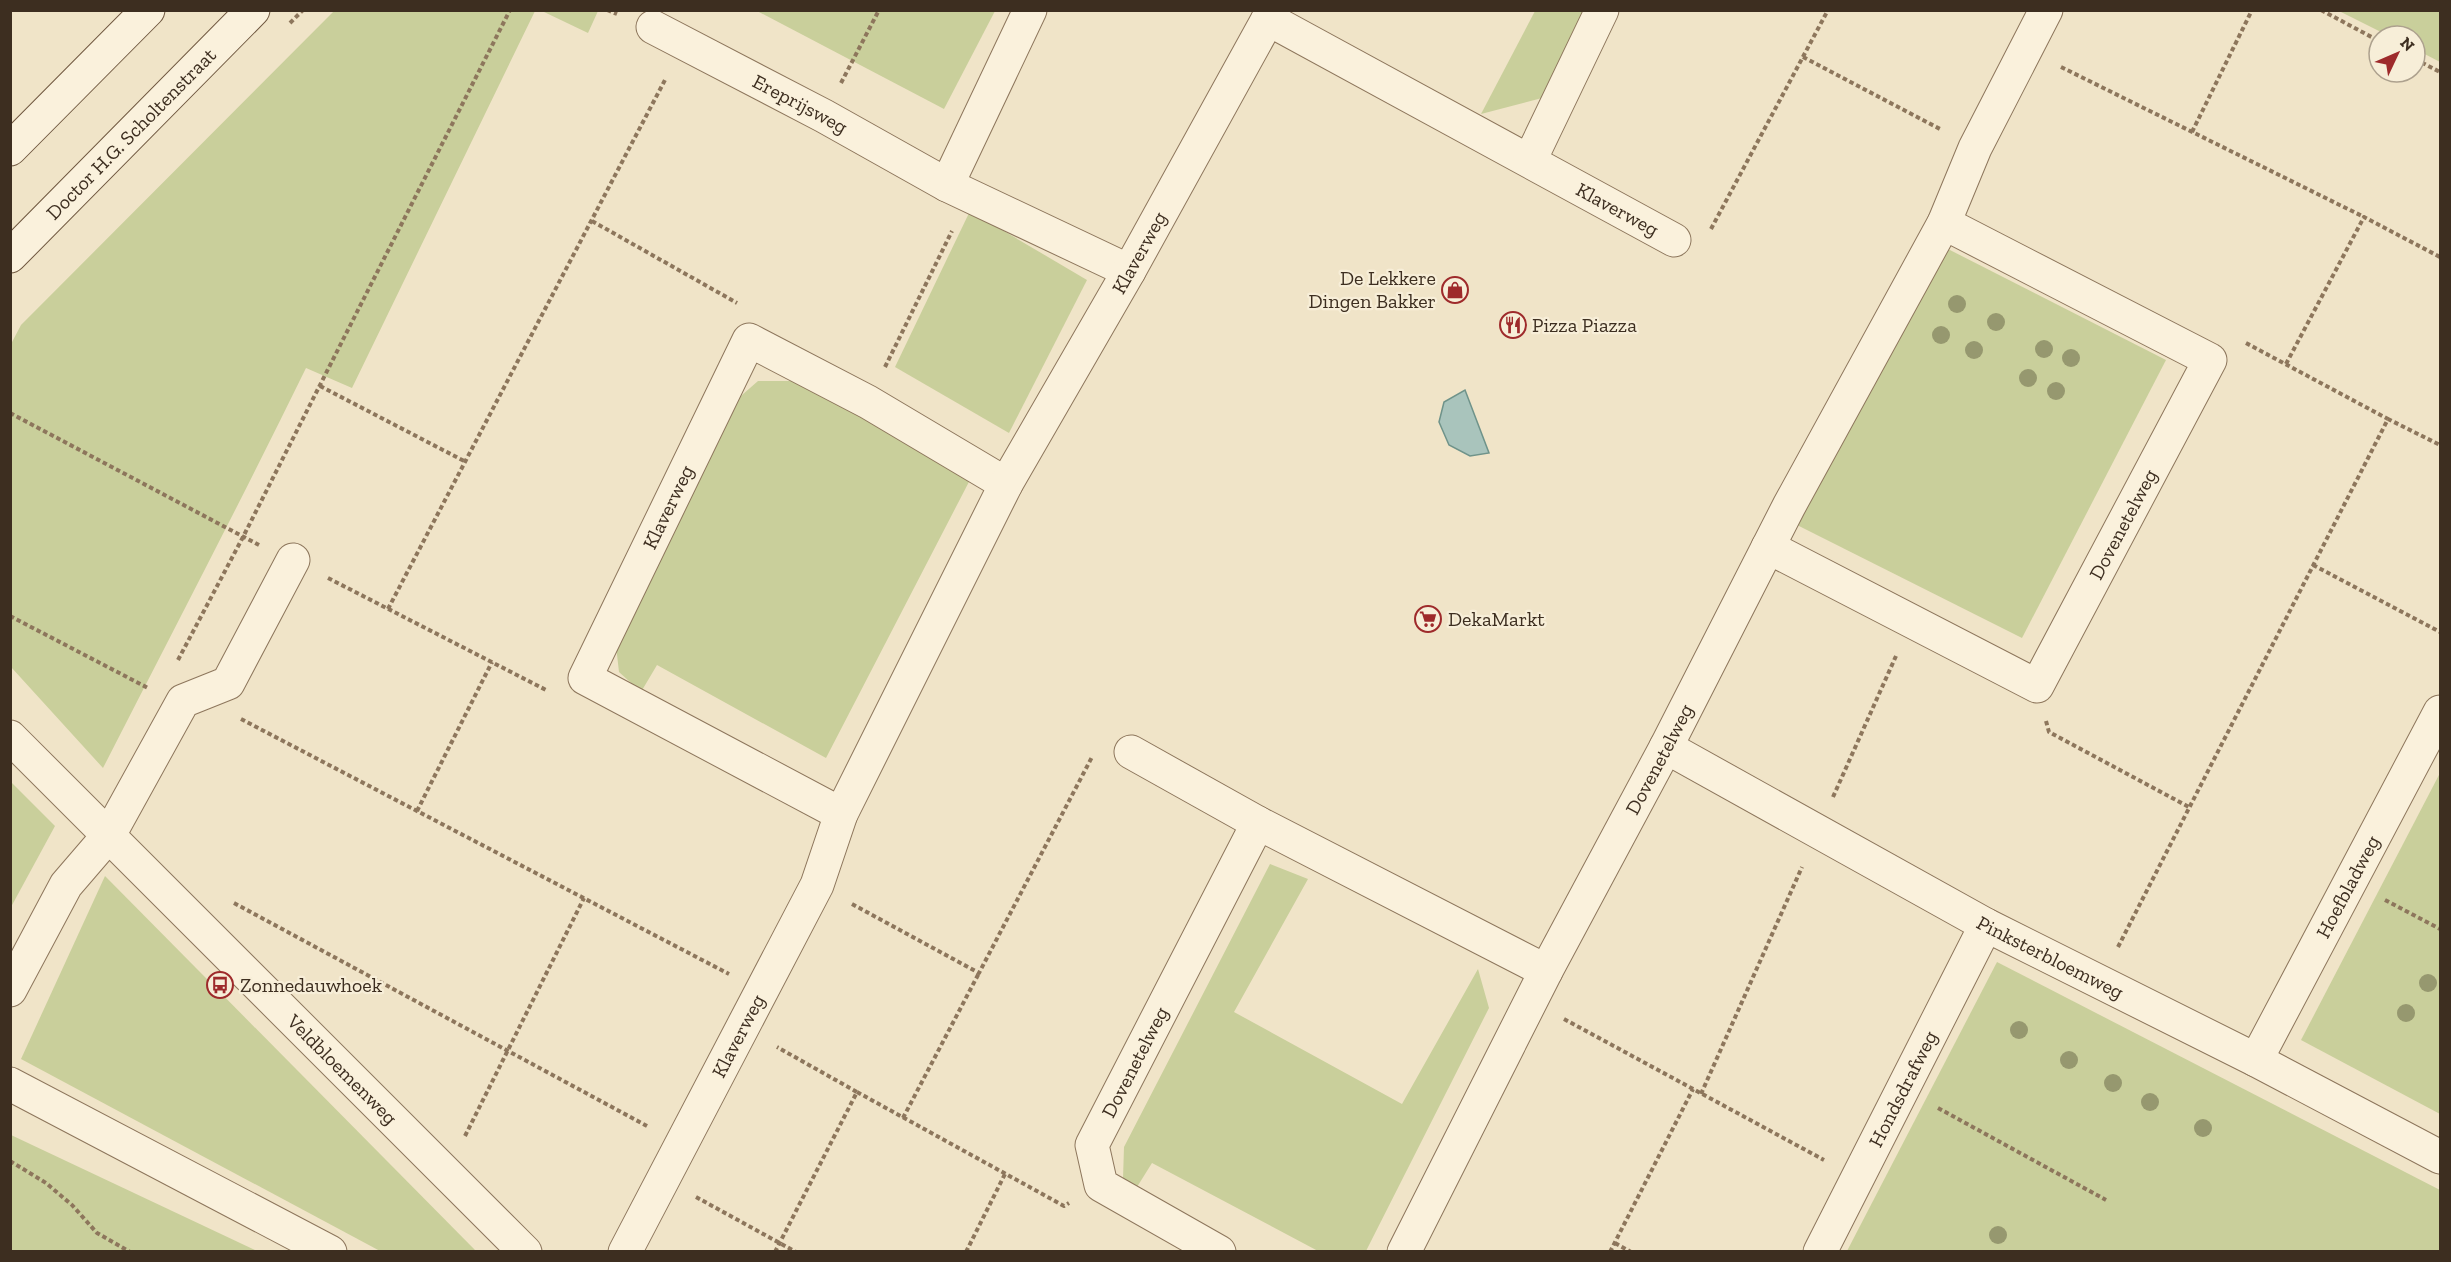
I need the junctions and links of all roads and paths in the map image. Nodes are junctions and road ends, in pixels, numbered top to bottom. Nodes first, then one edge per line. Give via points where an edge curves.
1 (148, 10) edge
2 (253, 10) edge
3 (510, 10) edge
4 (879, 10) edge
5 (1030, 10) edge
6 (1602, 10) edge
7 (1828, 10) edge
8 (2046, 10) edge
9 (2252, 10) edge
10 (2320, 10) edge
11 (1271, 15) edge
12 (653, 27) dead end
13 (2367, 34) edge
14 (685, 43) junction
15 (2026, 51) junction
16 (1803, 57) junction
17 (824, 116) junction
18 (2192, 132) junction
19 (1975, 148) junction
20 (10, 149) edge
21 (1530, 160) junction
22 (958, 190) junction
23 (2364, 217) junction
24 (592, 221) junction
25 (1944, 223) junction
26 (1674, 240) joint
27 (10, 255) edge
28 (2440, 257) edge
29 (1129, 271) junction
30 (749, 340) junction
31 (2210, 360) junction
32 (2286, 364) junction
33 (320, 386) junction
34 (868, 402) junction
35 (10, 413) edge
36 (2388, 419) junction
37 (2440, 444) edge
38 (466, 462) junction
39 (1006, 484) junction
40 (243, 537) junction
41 (1768, 547) junction
42 (293, 561) junction
43 (2313, 565) junction
44 (388, 609) junction
45 (10, 616) edge
46 (1911, 621) junction
47 (2440, 632) edge
48 (492, 662) junction
49 (585, 678) junction
50 (2037, 686) junction
51 (150, 688) dead end
52 (195, 696) junction
53 (2440, 711) edge
54 (10, 737) edge
55 (1666, 747) junction
56 (1131, 752) joint
57 (2189, 807) junction
58 (417, 811) junction
59 (842, 814) junction
60 (1258, 823) junction
61 (1818, 830) junction
62 (109, 835) junction
63 (2350, 882) junction
64 (817, 885) junction
65 (225, 898) dead end
66 (584, 898) junction
67 (1986, 925) junction
68 (2440, 929) edge
69 (1546, 971) junction
70 (979, 973) junction
71 (2100, 982) junction
72 (10, 990) edge
73 (762, 991) junction
74 (1531, 1002) junction
75 (743, 1027) junction
76 (509, 1052) junction
77 (2256, 1060) junction
78 (10, 1084) edge
79 (1693, 1089) junction
80 (1903, 1089) junction
81 (857, 1092) junction
82 (1701, 1094) junction
83 (903, 1118) junction
84 (681, 1144) junction
85 (2440, 1157) edge
86 (10, 1161) edge
87 (447, 1172) junction
88 (1005, 1174) junction
89 (1857, 1178) junction
90 (663, 1179) junction
91 (1101, 1185) junction
92 (2106, 1200) dead end
93 (780, 1243) junction
94 (1615, 1243) junction
95 (130, 1251) edge
96 (330, 1251) edge
97 (525, 1251) edge
98 (625, 1251) edge
99 (775, 1251) edge
100 (796, 1251) edge
101 (966, 1251) edge
102 (1219, 1251) edge
103 (1404, 1251) edge
104 (1610, 1251) edge
105 (1631, 1251) edge
106 (1820, 1251) edge

1 - 20 street
2 - 27 street, Doctor H.G. Scholtenstraat
3 - 33 path
4 - 17 path
5 - 22 street
6 - 21 street
7 - 16 path
8 - 15 street, Dovenetelweg
9 - 18 path
10 - 13 path
11 - 21 street, Klaverweg
11 - 29 street, Klaverweg
12 - 14 street, Ereprijsweg
14 - 17 street, Ereprijsweg
14 - 24 path
15 - 18 path
15 - 19 street, Dovenetelweg
16 - 19 path
16 - 26 path via 1696,257
17 - 22 street, Ereprijsweg
18 - 23 path
19 - 25 street, Dovenetelweg
21 - 26 street, Klaverweg
22 - 29 street, Ereprijsweg
22 - 34 path
23 - 28 path
23 - 32 path
24 - 30 path via 747,308
24 - 38 path
25 - 31 street
25 - 41 street, Dovenetelweg
29 - 39 street, Klaverweg
30 - 34 street
30 - 49 street, Klaverweg
31 - 32 path via 2247,343
31 - 50 street, Dovenetelweg
32 - 36 path
33 - 38 path
33 - 40 path
34 - 39 street
35 - 40 path
36 - 37 path
36 - 43 path
38 - 44 path
39 - 59 street, Klaverweg
40 - 42 path
41 - 46 street
41 - 55 street, Dovenetelweg
42 - 44 path
42 - 52 street via 228,683
43 - 47 path
43 - 57 path
44 - 48 path
45 - 51 path
46 - 50 street
46 - 61 path
48 - 49 path via 549,692
48 - 58 path
49 - 59 street
50 - 57 path via 2049,732
52 - 58 path
52 - 62 street via 183,701
53 - 63 street, Hoefbladweg
54 - 62 street, Veldbloemenweg
55 - 61 street, Pinksterbloemweg
55 - 69 street, Dovenetelweg
56 - 60 street
56 - 70 path via 1103,736
57 - 71 path
58 - 66 path
59 - 64 street, Klaverweg
60 - 69 street
60 - 91 street, Dovenetelweg via 1092,1145
61 - 67 street, Pinksterbloemweg
61 - 82 path
62 - 72 street via 66,885
62 - 87 street, Veldbloemenweg
63 - 68 path
63 - 77 street, Hoefbladweg
64 - 70 path
64 - 73 street, Klaverweg
65 - 76 path
66 - 73 path
66 - 76 path
67 - 71 street, Pinksterbloemweg
67 - 80 street, Hondsdrafweg
69 - 74 street, Dovenetelweg
70 - 83 path
71 - 77 street, Pinksterbloemweg
73 - 75 street, Klaverweg
74 - 79 path
74 - 103 street, Dovenetelweg
75 - 81 path
75 - 84 street, Klaverweg
76 - 84 path
76 - 87 path
77 - 85 street, Pinksterbloemweg
78 - 96 street
79 - 82 path
79 - 94 path
80 - 89 street, Hondsdrafweg
80 - 92 path
81 - 83 path
81 - 93 path
82 - 89 path
83 - 88 path
84 - 90 street, Klaverweg
86 - 95 path via 46,1183 97,1233
87 - 97 street, Veldbloemenweg
88 - 91 path via 1064,1206
88 - 101 path
89 - 106 street, Hondsdrafweg
90 - 93 path
90 - 98 street, Klaverweg
91 - 102 street
93 - 99 path
93 - 100 path
94 - 104 path
94 - 105 path

